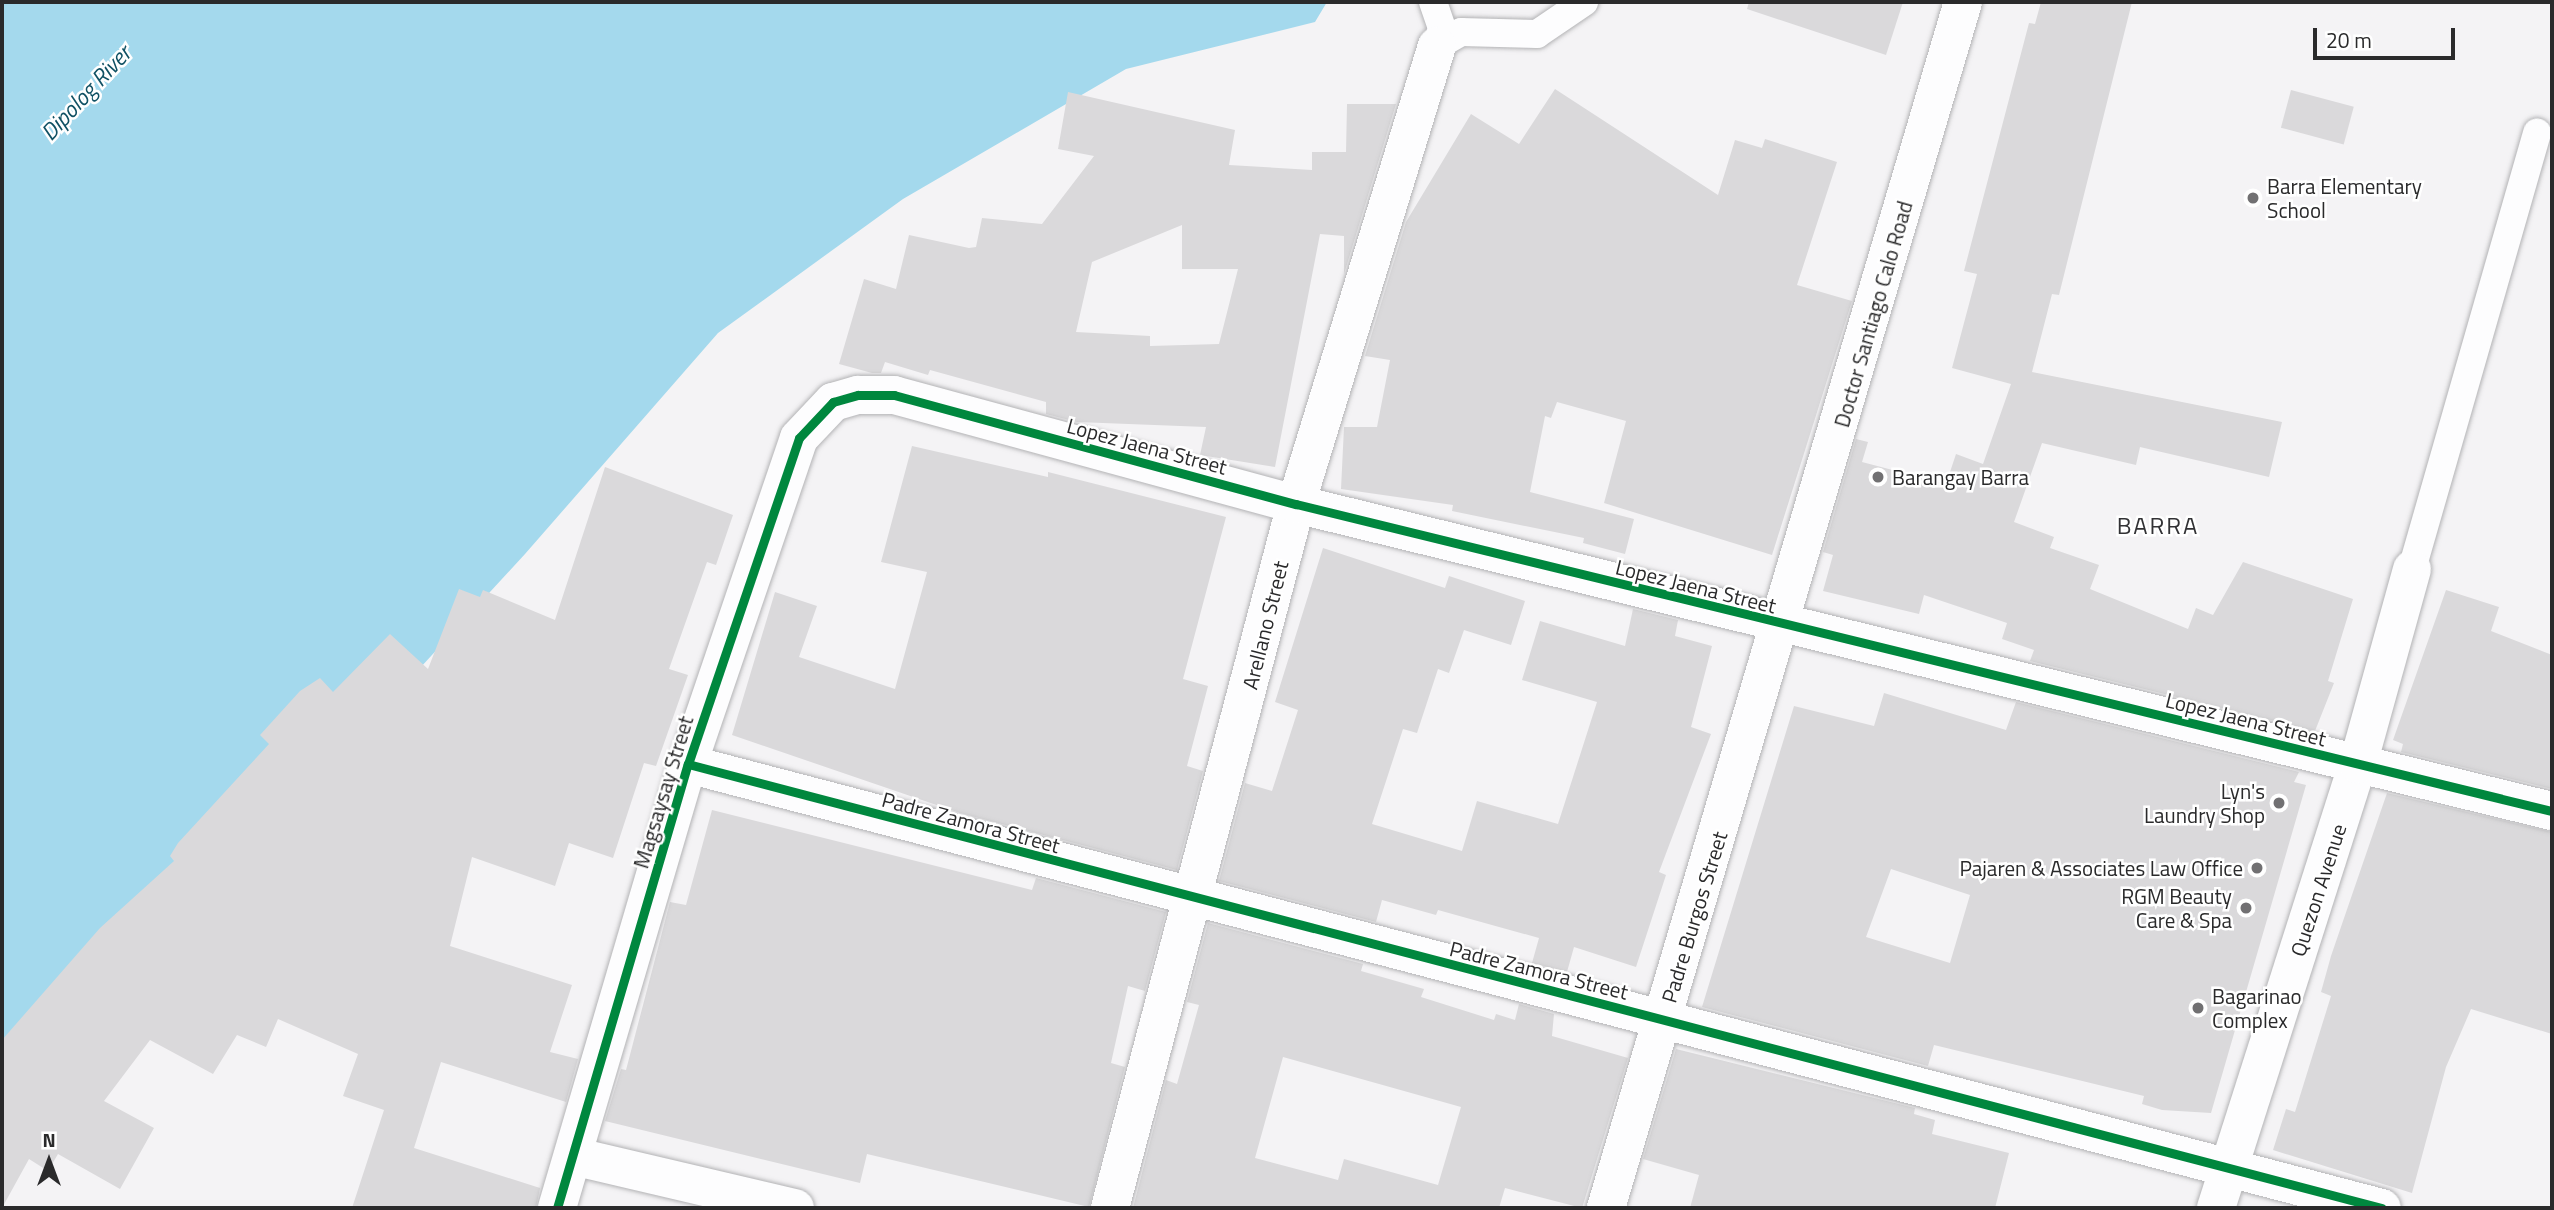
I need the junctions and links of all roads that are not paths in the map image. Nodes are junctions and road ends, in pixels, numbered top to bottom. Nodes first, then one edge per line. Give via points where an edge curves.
1 (1433, 2) edge
2 (1584, 2) edge
3 (1963, 2) edge
4 (1437, 46) junction
5 (2537, 134) dead end
6 (833, 402) joint
7 (1296, 504) junction
8 (2412, 569) joint
9 (1783, 625) junction
10 (688, 764) junction
11 (2358, 764) junction
12 (2552, 811) edge
13 (1194, 901) junction
14 (1663, 1019) junction
15 (573, 1156) junction
16 (2227, 1172) junction
17 (557, 1208) edge
18 (795, 1208) edge
19 (1110, 1208) edge
20 (1606, 1208) edge
21 (2216, 1208) edge
22 (2382, 1208) edge

1 - 4 lane via 1442,28
2 - 4 lane via 1573,15 1537,34 1461,32
3 - 9 street, Doctor Santiago Calo Road
4 - 7 street, Arellano Street
5 - 8 lane
6 - 7 street, Lopez Jaena Street via 894,395
6 - 10 street, Magsaysay Street via 799,438
7 - 9 street, Lopez Jaena Street
7 - 13 street, Arellano Street
8 - 11 street, Quezon Avenue
9 - 11 street, Lopez Jaena Street
9 - 14 street, Padre Burgos Street
10 - 13 street, Padre Zamora Street
10 - 15 street, Magsaysay Street
11 - 12 street, Lopez Jaena Street
11 - 16 street, Quezon Avenue
13 - 14 street, Padre Zamora Street
13 - 19 street, Arellano Street
14 - 16 street, Padre Zamora Street
14 - 20 street, Padre Burgos Street
15 - 17 street, Magsaysay Street
15 - 18 street
16 - 21 street, Quezon Avenue
16 - 22 street, Padre Zamora Street

